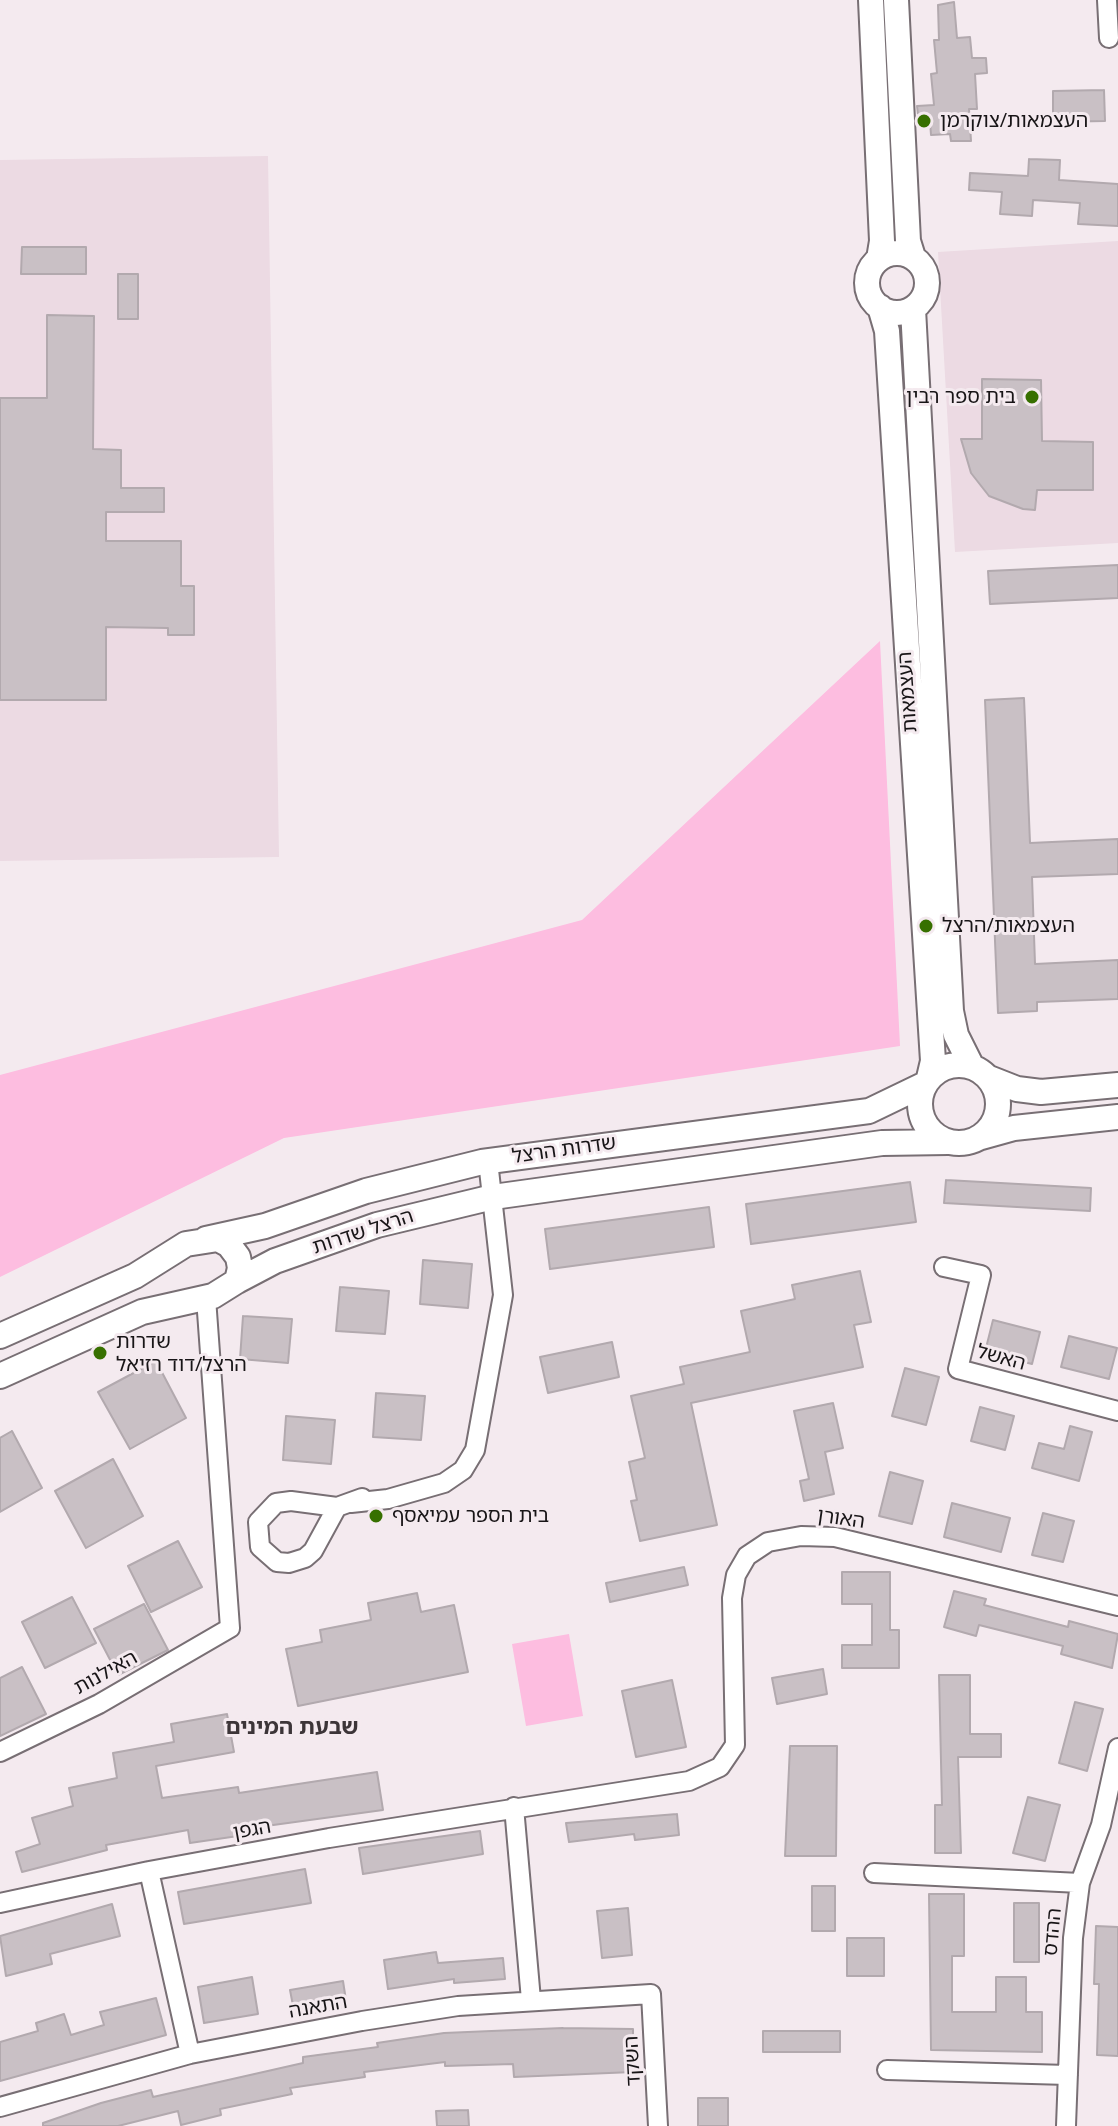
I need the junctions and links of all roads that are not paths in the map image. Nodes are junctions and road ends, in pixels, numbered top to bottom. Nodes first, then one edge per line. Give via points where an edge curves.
1 (871, 0) edge
2 (896, 0) edge
3 (1107, 0) edge
4 (1109, 38) dead end
5 (913, 257) junction
6 (879, 259) junction
7 (880, 307) junction
8 (913, 309) junction
9 (980, 1072) junction
10 (927, 1081) junction
11 (1118, 1085) edge
12 (1118, 1117) edge
13 (976, 1139) junction
14 (948, 1142) junction
15 (488, 1161) junction
16 (493, 1197) junction
17 (206, 1239) junction
18 (167, 1257) junction
19 (944, 1267) dead end
20 (237, 1281) junction
21 (195, 1300) junction
22 (0, 1336) edge
23 (0, 1376) edge
24 (1118, 1411) edge
25 (344, 1505) junction
26 (1118, 1606) edge
27 (735, 1745) joint
28 (1118, 1748) edge
29 (0, 1752) edge
30 (514, 1807) junction
31 (1109, 1828) edge
32 (149, 1871) junction
33 (874, 1873) dead end
34 (1080, 1883) junction
35 (0, 1903) edge
36 (651, 1994) joint
37 (531, 2000) junction
38 (190, 2054) junction
39 (887, 2070) dead end
40 (1068, 2075) junction
41 (0, 2107) edge
42 (658, 2126) edge
43 (1066, 2126) edge

1 - 6 main road
2 - 5 main road
3 - 4 street
5 - 6 main road via 894,253
5 - 8 main road via 927,282
6 - 7 main road via 867,286
7 - 8 main road via 893,313
7 - 10 main road, העצמאות via 887,331 933,1061
8 - 9 main road, העצמאות via 951,1011 956,1035
9 - 10 main road via 949,1066
9 - 11 main road via 1017,1089 1041,1092
9 - 13 main road via 995,1088 998,1112
10 - 14 main road via 922,1118
10 - 15 main road, שדרות הרצל via 869,1111
12 - 13 main road via 1014,1128
13 - 14 main road
14 - 16 main road, שדרות הרצל via 882,1143
15 - 16 street
15 - 17 main road, שדרות הרצל via 407,1179 265,1226
16 - 20 main road, הרצל שדרות via 327,1241
16 - 25 street via 503,1295 472,1456 448,1470
17 - 18 main road
17 - 20 main road via 229,1245 240,1268
18 - 21 main road via 160,1270 172,1297
18 - 22 main road
19 - 24 street, האשל via 981,1275 958,1369
20 - 21 main road
21 - 23 main road via 142,1312
21 - 29 street, האילנות via 230,1628 99,1704
25 - 25 street via 276,1503 258,1522 260,1547 277,1562 305,1558
26 - 27 street, האורן via 835,1537 768,1542 747,1556 732,1598
27 - 30 street, הגפן via 720,1767 689,1781
28 - 31 street, ההדס
30 - 32 street, הגפן
30 - 37 street
31 - 34 street, ההדס
32 - 35 street, הגפן
32 - 38 street
33 - 34 street
34 - 40 street, ההדס
36 - 37 street, התאנה
36 - 42 street, השקד
37 - 38 street, התאנה via 362,2021
38 - 41 street, התאנה
39 - 40 street
40 - 43 street, ההדס

